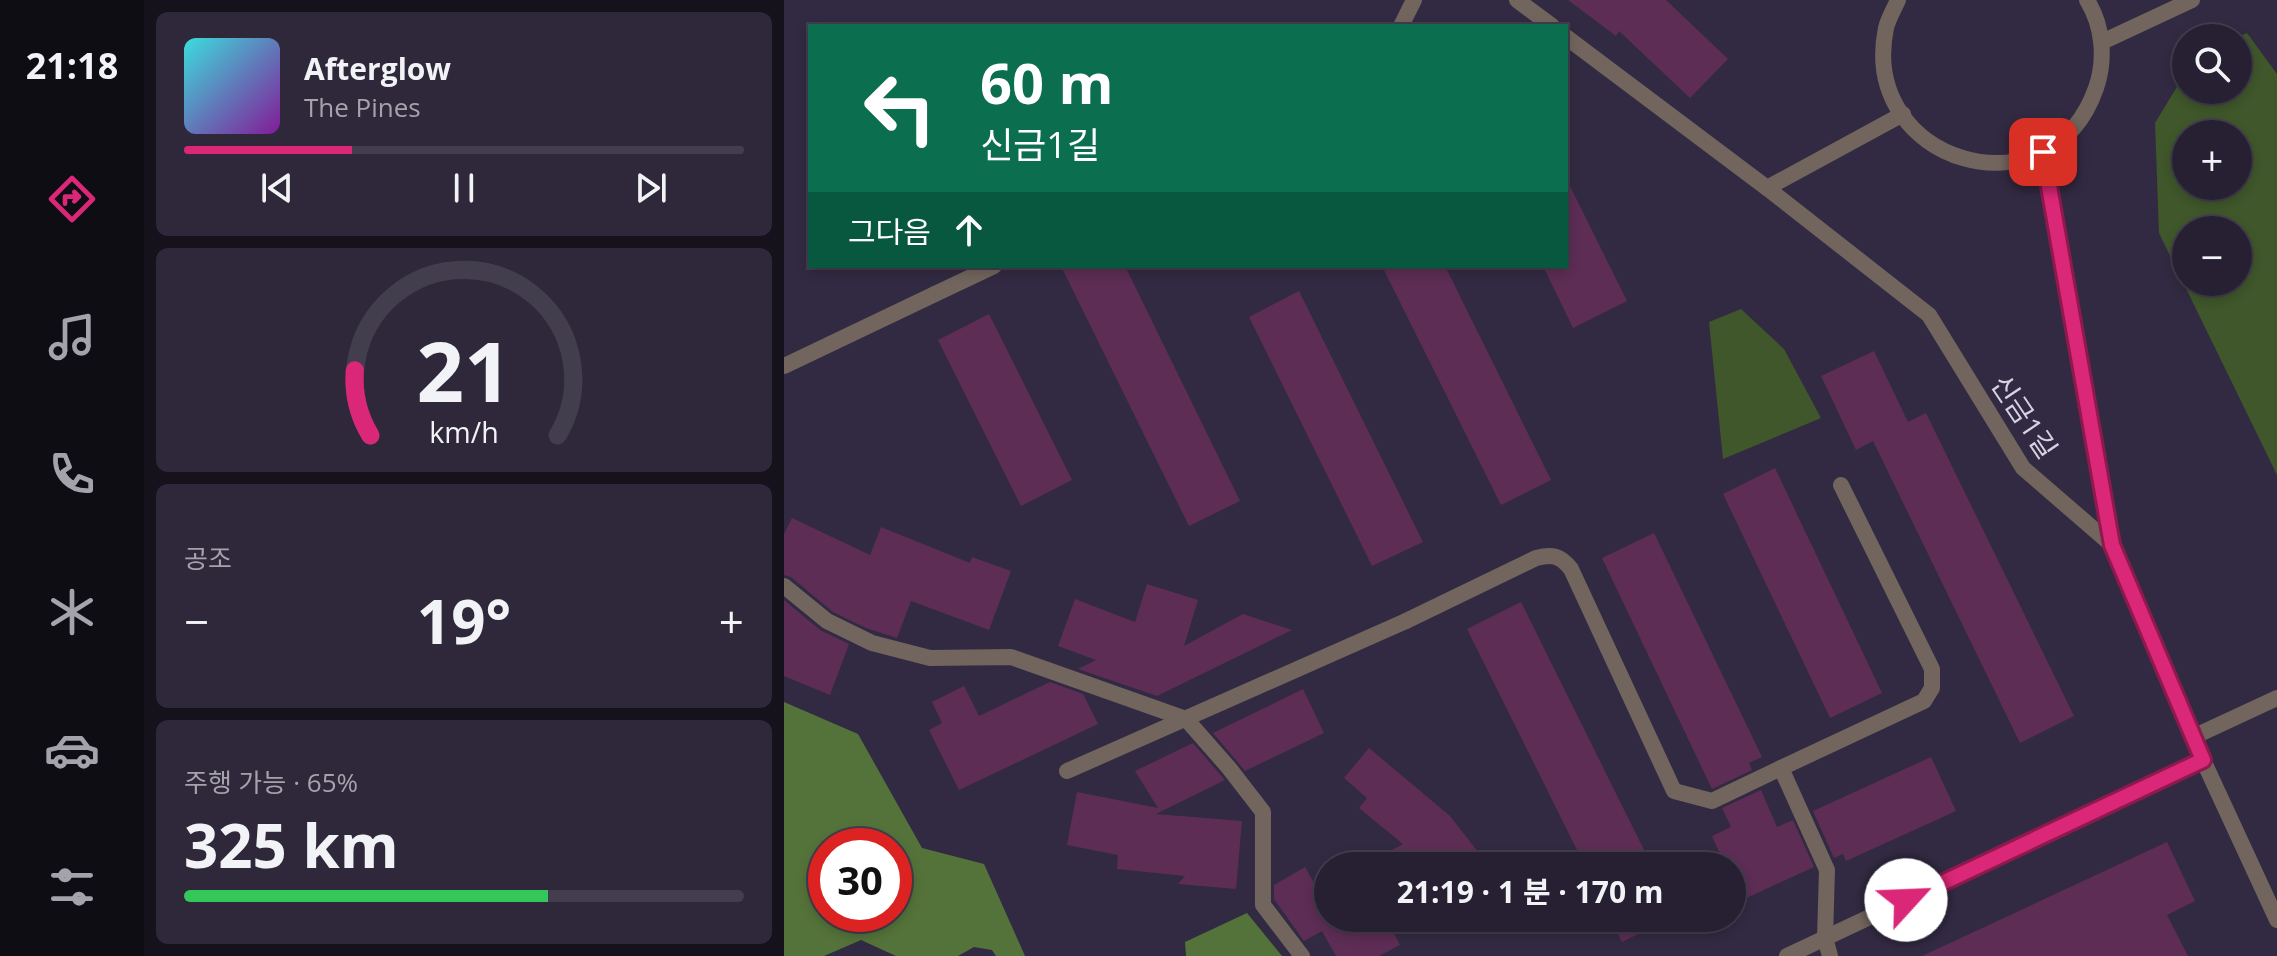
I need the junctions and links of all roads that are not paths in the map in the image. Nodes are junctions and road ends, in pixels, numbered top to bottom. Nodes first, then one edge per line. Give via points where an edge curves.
1 (1414, 0) edge
2 (1517, 0) edge
3 (1898, 0) edge
4 (2087, 0) edge
5 (2192, 0) edge
6 (1402, 24) edge
7 (1549, 24) edge
8 (1568, 39) edge
9 (2102, 42) junction
10 (1903, 114) junction
11 (2043, 152) junction
12 (1767, 188) junction
13 (990, 268) edge
14 (784, 366) edge
15 (1841, 485) dead end
16 (2112, 545) junction
17 (784, 586) edge
18 (2277, 698) edge
19 (1186, 719) junction
20 (2193, 737) junction
21 (2203, 760) junction
22 (1781, 768) junction
23 (1067, 771) dead end
24 (2277, 920) edge
25 (1825, 938) junction
26 (1302, 956) edge
27 (1787, 956) edge
28 (1830, 956) edge

1 - 6 street
2 - 7 street
3 - 10 street via 1887,27 1883,63 1892,97
4 - 9 street
5 - 9 street
8 - 12 street, 신금1길
9 - 11 street via 2101,75 2090,106 2070,133
10 - 11 street via 1939,150 1973,163 2009,163
10 - 12 street
11 - 16 street
12 - 16 street, 신금1길 via 1929,315 2023,468
13 - 14 street
15 - 22 street via 1932,669 1932,688 1924,701
16 - 20 street, 신금1길
17 - 19 street via 827,621 872,643 930,658 1011,657
18 - 20 street
19 - 22 street via 1551,555 1571,569 1674,791 1712,801
19 - 23 street
19 - 26 street via 1263,812 1263,905
20 - 21 street, 신금1길
21 - 24 street, 신금1길
21 - 25 street
22 - 25 street via 1827,870
25 - 27 street
25 - 28 street

